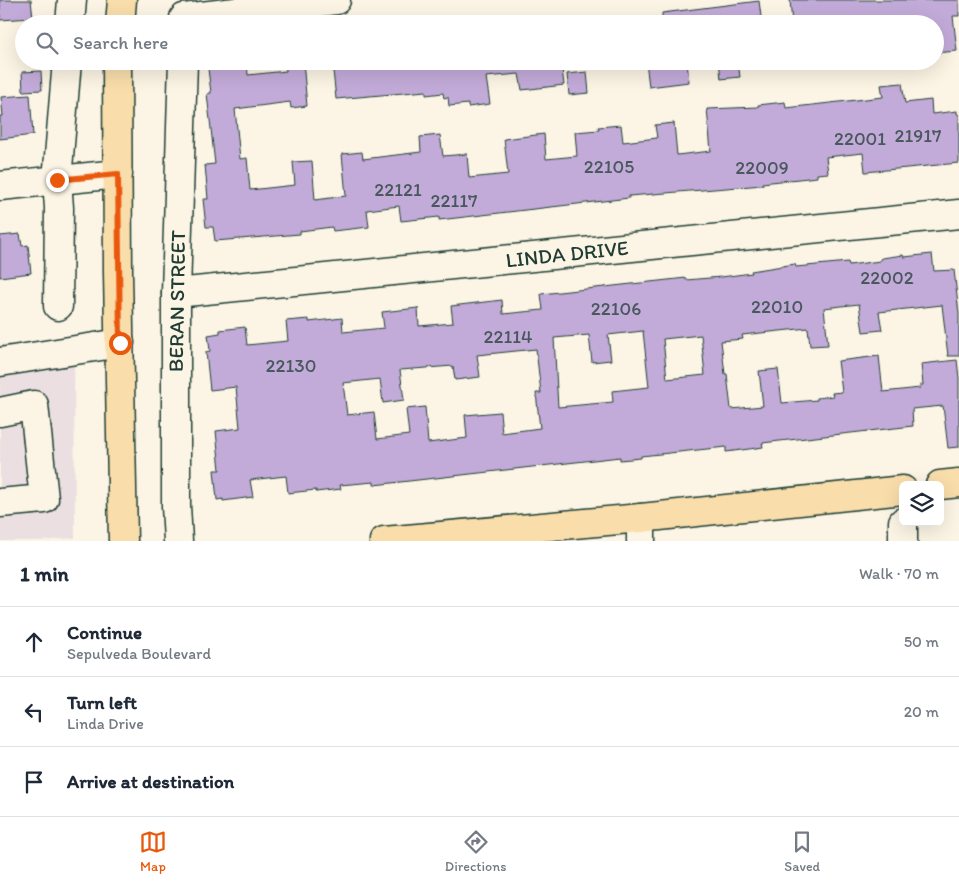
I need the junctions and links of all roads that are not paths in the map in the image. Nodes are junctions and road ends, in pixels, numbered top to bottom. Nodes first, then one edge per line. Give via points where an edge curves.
1 (72, 0) edge
2 (122, 0) edge
3 (321, 1) edge
4 (71, 15) edge
5 (121, 15) edge
6 (225, 15) edge
7 (66, 70) edge
8 (117, 70) edge
9 (183, 70) edge
10 (118, 174) junction
11 (57, 180) junction
12 (0, 186) edge
13 (959, 214) edge
14 (176, 292) junction
15 (58, 306) dead end
16 (120, 343) junction
17 (0, 362) edge
18 (0, 412) edge
19 (959, 483) edge
20 (944, 485) edge
21 (899, 491) edge
22 (0, 503) edge
23 (903, 526) edge
24 (641, 529) edge
25 (123, 541) edge
26 (178, 541) edge
27 (384, 541) edge
28 (903, 541) edge

1 - 4 street
2 - 5 main road
3 - 6 street
7 - 11 street
8 - 10 main road
9 - 14 street, BERAN STREET
10 - 11 street
10 - 16 main road
11 - 12 street
11 - 15 street via 60,208
13 - 14 street, LINDA DRIVE
14 - 26 street, BERAN STREET
16 - 17 street
16 - 25 main road
18 - 22 street via 34,405 44,499
19 - 20 main road
21 - 24 main road
23 - 28 street
24 - 27 main road

